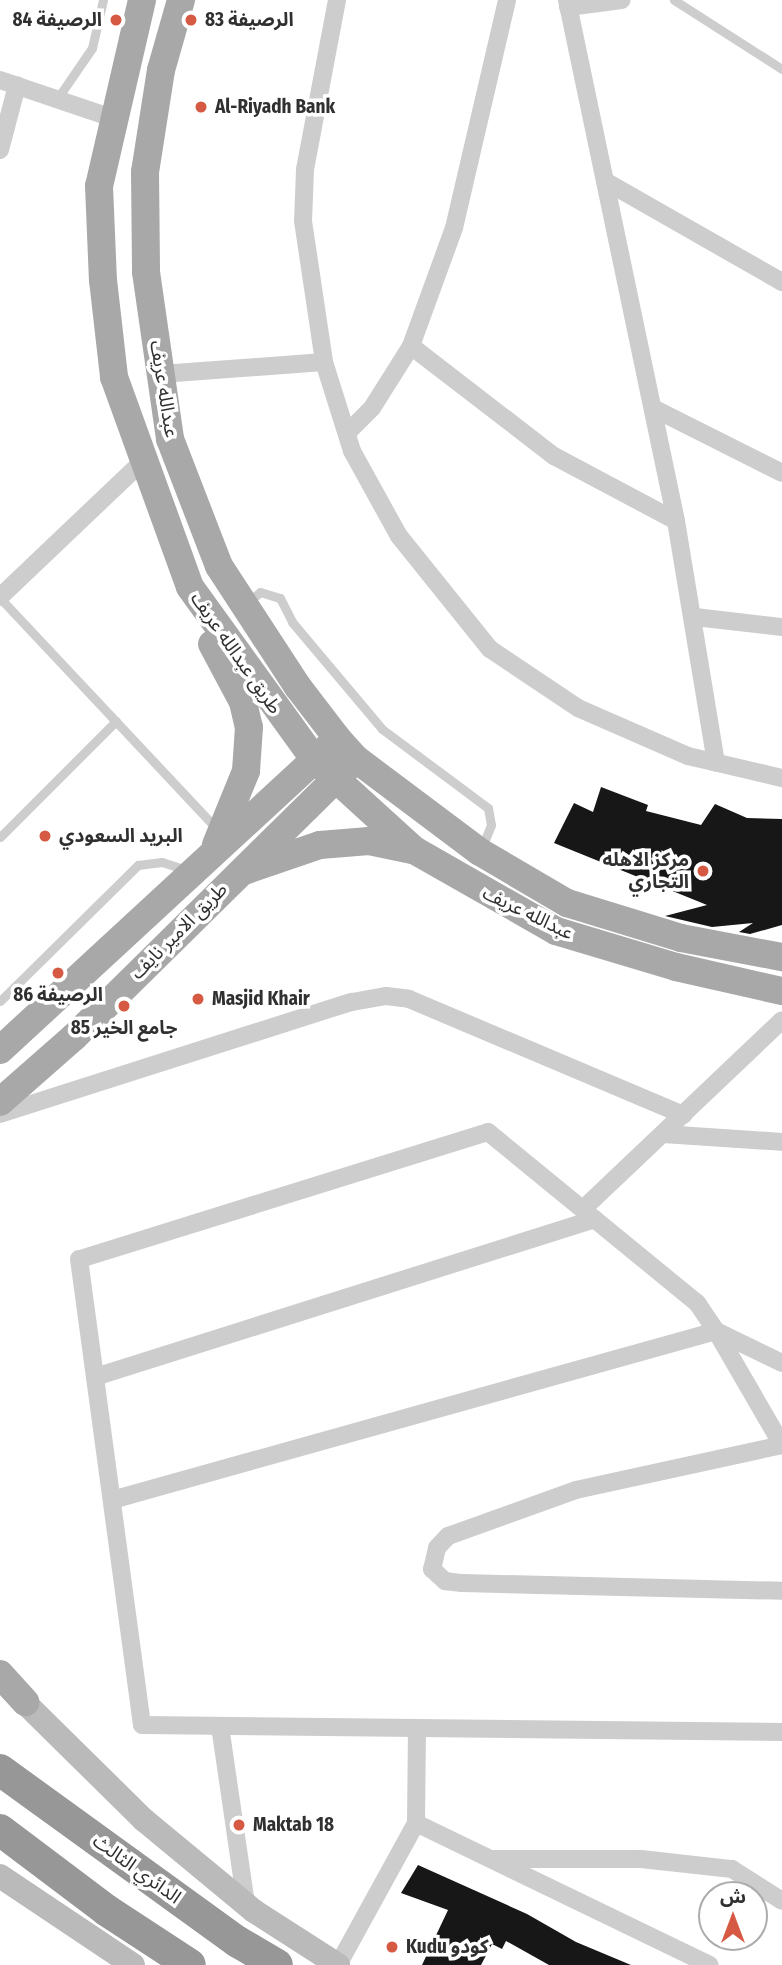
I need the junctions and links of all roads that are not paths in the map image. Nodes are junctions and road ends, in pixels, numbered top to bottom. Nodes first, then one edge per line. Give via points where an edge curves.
1 (103, 0) edge
2 (142, 0) edge
3 (181, 0) edge
4 (337, 0) edge
5 (507, 0) edge
6 (622, 0) edge
7 (674, 0) edge
8 (568, 3) edge
9 (782, 69) edge
10 (8, 83) edge
11 (57, 99) junction
12 (111, 118) junction
13 (0, 150) edge
14 (605, 181) junction
15 (782, 282) edge
16 (411, 346) junction
17 (324, 362) junction
18 (161, 374) junction
19 (653, 408) junction
20 (347, 433) junction
21 (143, 461) junction
22 (782, 473) edge
23 (676, 521) junction
24 (190, 587) junction
25 (0, 597) edge
26 (245, 605) junction
27 (695, 617) junction
28 (782, 627) edge
29 (116, 721) junction
30 (337, 738) junction
31 (314, 759) junction
32 (356, 759) junction
33 (716, 763) junction
34 (782, 778) edge
35 (334, 779) junction
36 (0, 837) edge
37 (414, 850) junction
38 (480, 852) junction
39 (209, 855) junction
40 (235, 874) junction
41 (782, 957) edge
42 (782, 991) edge
43 (0, 1001) edge
44 (782, 1020) edge
45 (0, 1050) edge
46 (0, 1102) edge
47 (0, 1114) edge
48 (683, 1115) junction
49 (663, 1133) junction
50 (782, 1142) edge
51 (589, 1214) junction
52 (716, 1331) junction
53 (782, 1363) edge
54 (95, 1377) junction
55 (782, 1445) edge
56 (112, 1500) junction
57 (782, 1591) edge
58 (0, 1677) edge
59 (25, 1702) joint
60 (220, 1726) junction
61 (417, 1728) junction
62 (782, 1732) edge
63 (0, 1770) edge
64 (416, 1823) junction
65 (0, 1830) edge
66 (490, 1859) junction
67 (0, 1876) edge
68 (782, 1901) edge
69 (246, 1905) junction
70 (133, 1965) edge
71 (190, 1965) edge
72 (277, 1965) edge
73 (338, 1965) edge
74 (710, 1965) edge

1 - 11 lane via 92,48
2 - 12 main road, عبدالله عريف
3 - 18 main road, عبدالله عريف via 161,70 145,172 146,272
4 - 17 street via 305,170 303,221
5 - 16 street via 454,229
6 - 8 street
7 - 9 lane
8 - 14 street
10 - 11 street
10 - 13 street
11 - 12 street
12 - 21 main road, عبدالله عريف via 99,186 103,280 114,377
14 - 15 street
14 - 19 street
16 - 20 street via 372,408
16 - 23 street via 554,456
17 - 18 street
17 - 20 street
18 - 26 main road, عبدالله عريف via 170,439 219,565
19 - 22 street
19 - 23 street
20 - 33 street via 399,536 490,649 578,708 688,756
21 - 24 main road, طريق عبدالله عريف
21 - 25 street
23 - 27 street
24 - 31 main road, طريق عبدالله عريف
24 - 39 main road via 215,652 243,702 249,727 246,771
25 - 29 lane
26 - 30 main road, عبدالله عريف
26 - 38 lane via 260,592 280,598 292,622 382,729 488,808 491,825
27 - 28 street
27 - 33 street
29 - 36 lane
29 - 39 lane
30 - 31 main road, طريق الامير نايف
30 - 32 main road
31 - 35 main road, عبدالله عريف
31 - 39 main road, طريق الامير نايف
32 - 35 main road, طريق الامير نايف
32 - 38 main road, عبدالله عريف
33 - 34 street
35 - 37 main road, عبدالله عريف
35 - 40 main road, طريق الامير نايف
37 - 40 main road via 369,841 320,845
37 - 42 main road, عبدالله عريف via 556,931 676,967
38 - 41 main road, عبدالله عريف via 567,903 681,938
39 - 43 lane via 138,865
39 - 45 main road, طريق الامير نايف
40 - 46 main road, طريق الامير نايف via 74,1037
44 - 48 street
47 - 48 street via 352,1002 386,996 409,999
48 - 49 street
49 - 50 street
49 - 51 street
51 - 52 street via 697,1303
51 - 54 street
51 - 54 street via 488,1132 79,1259
52 - 53 street
52 - 55 street
52 - 56 street
54 - 56 street
55 - 57 street via 576,1490 449,1536 437,1548 432,1569 445,1581 463,1583
56 - 60 street via 142,1725
58 - 59 main road
59 - 69 main road via 144,1820
60 - 61 street
60 - 69 street
61 - 62 street
61 - 64 street
63 - 72 highway, الدائري الثالث
64 - 66 street
64 - 73 street
65 - 71 highway via 106,1910
66 - 68 street via 641,1859 732,1869
66 - 74 street
67 - 70 main road
69 - 73 main road

